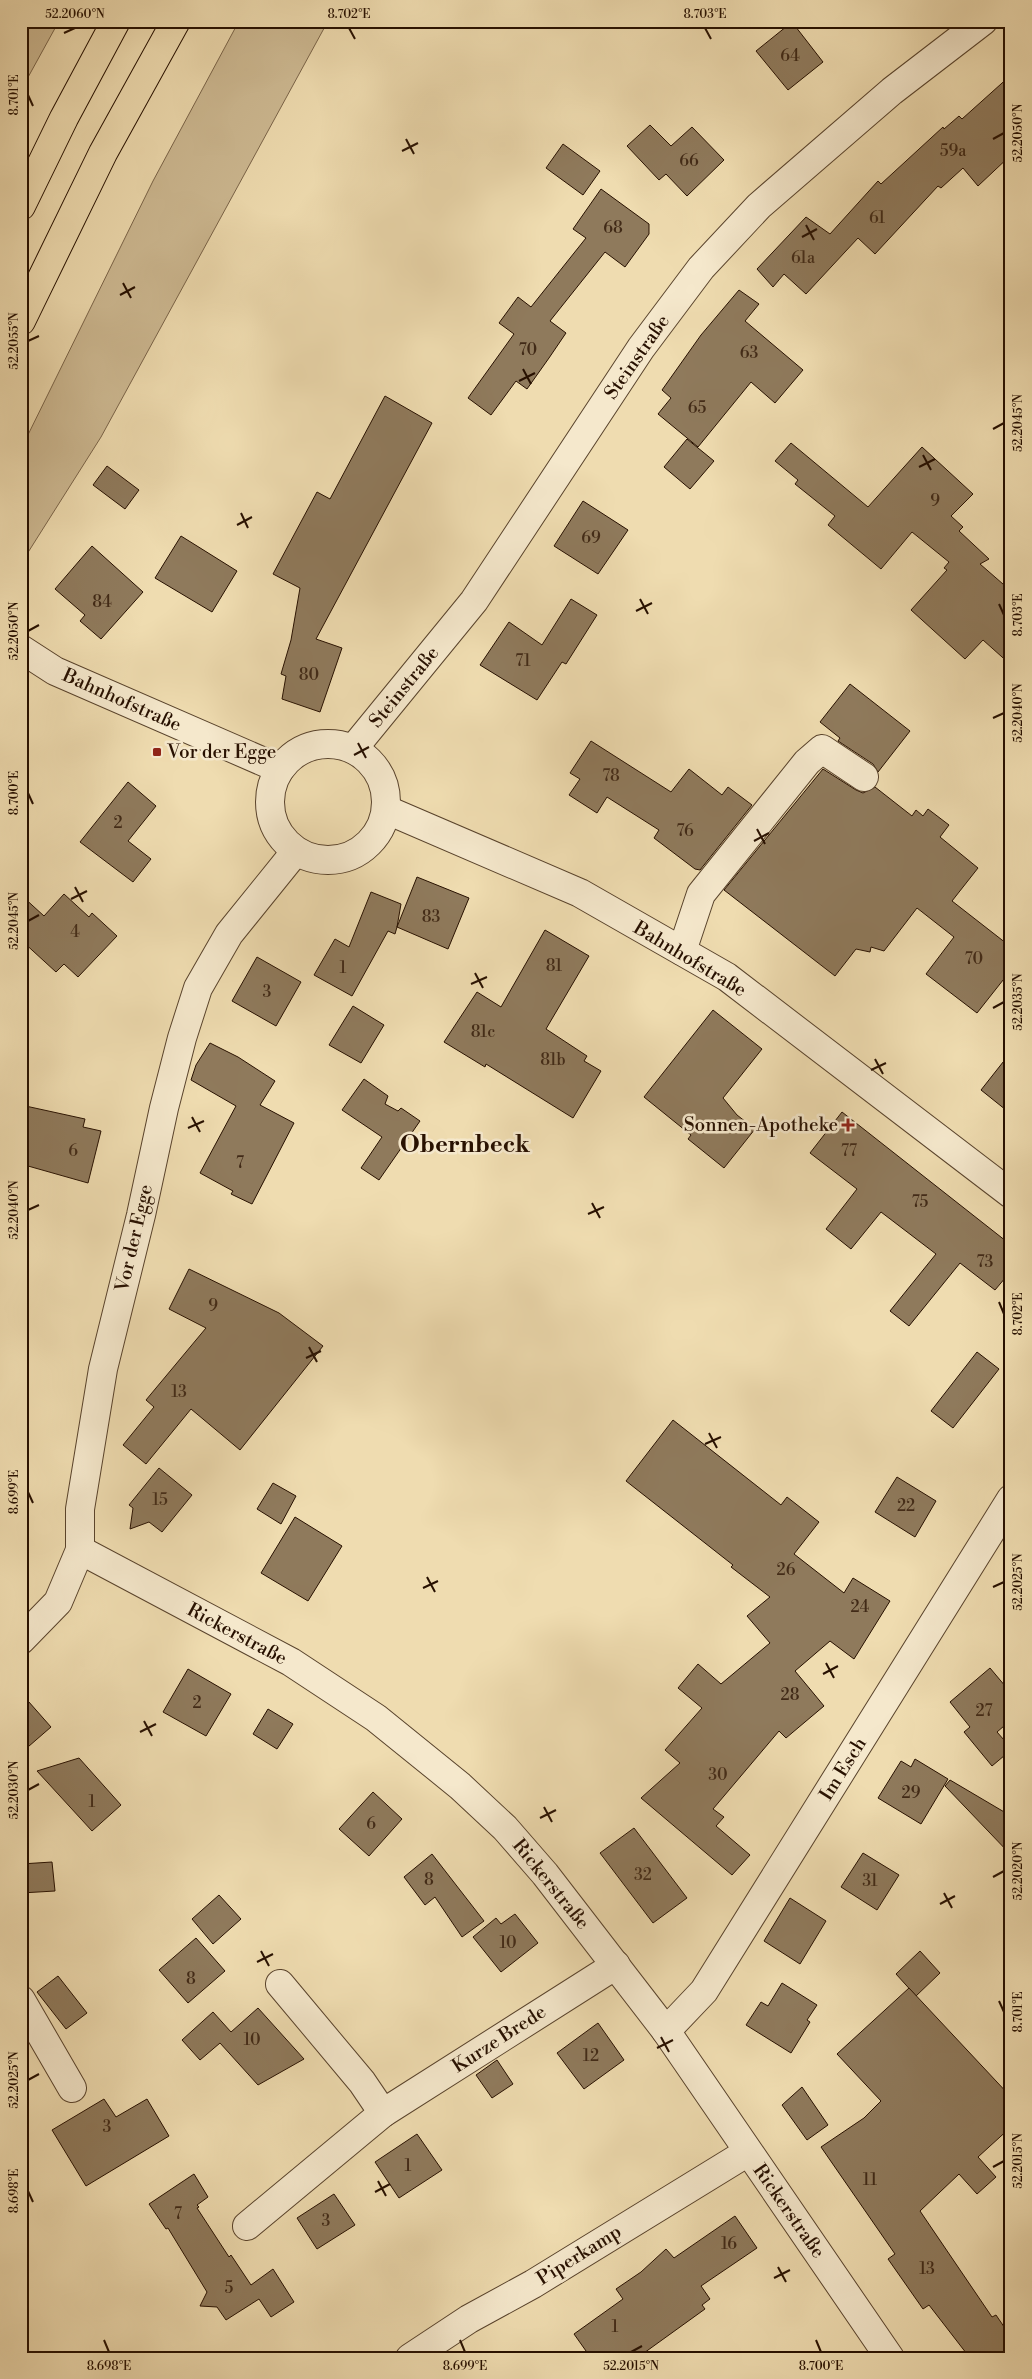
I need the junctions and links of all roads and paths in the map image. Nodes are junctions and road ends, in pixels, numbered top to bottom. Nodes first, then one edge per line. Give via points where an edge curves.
1 (116, 21) edge
2 (176, 21) edge
3 (983, 21) edge
4 (21, 206) edge
5 (21, 321) edge
6 (21, 649) edge
7 (353, 749) junction
8 (280, 769) junction
9 (864, 777) dead end
10 (387, 810) junction
11 (296, 851) junction
12 (682, 951) junction
13 (1011, 1194) edge
14 (1011, 1500) edge
15 (80, 1550) junction
16 (21, 1640) edge
17 (616, 1965) junction
18 (280, 1984) dead end
19 (21, 2000) edge
20 (666, 2031) junction
21 (72, 2088) dead end
22 (383, 2113) junction
23 (748, 2152) junction
24 (247, 2226) dead end
25 (410, 2358) edge
26 (890, 2358) edge

1 - 4 highway
2 - 5 highway via 103,153
3 - 7 street, Steinstraße via 892,90 759,206 701,268 640,348 474,601
6 - 8 street, Bahnhofstraße via 56,671
7 - 8 street via 338,744 306,748
7 - 10 street via 369,760 380,774
8 - 11 street via 272,786 273,822 282,838
9 - 12 street via 822,749 807,762 701,894
10 - 11 street via 381,829 369,845 353,856 334,861 314,860
10 - 12 street, Bahnhofstraße via 580,893
11 - 15 street, Vor der Egge via 229,934 198,988 182,1038 103,1369 80,1509
12 - 13 street, Bahnhofstraße via 727,977
14 - 20 street, Im Esch via 704,1991
15 - 16 street, Vor der Egge via 58,1602
15 - 17 street, Rickerstraße via 291,1662 376,1718 460,1786 505,1828
17 - 20 street, Rickerstraße
17 - 22 street, Kurze Brede
18 - 22 street via 362,2082
19 - 21 street
20 - 23 street, Rickerstraße
22 - 24 street, Kurze Brede
23 - 25 street, Piperkamp via 533,2284 469,2319
23 - 26 street, Rickerstraße

